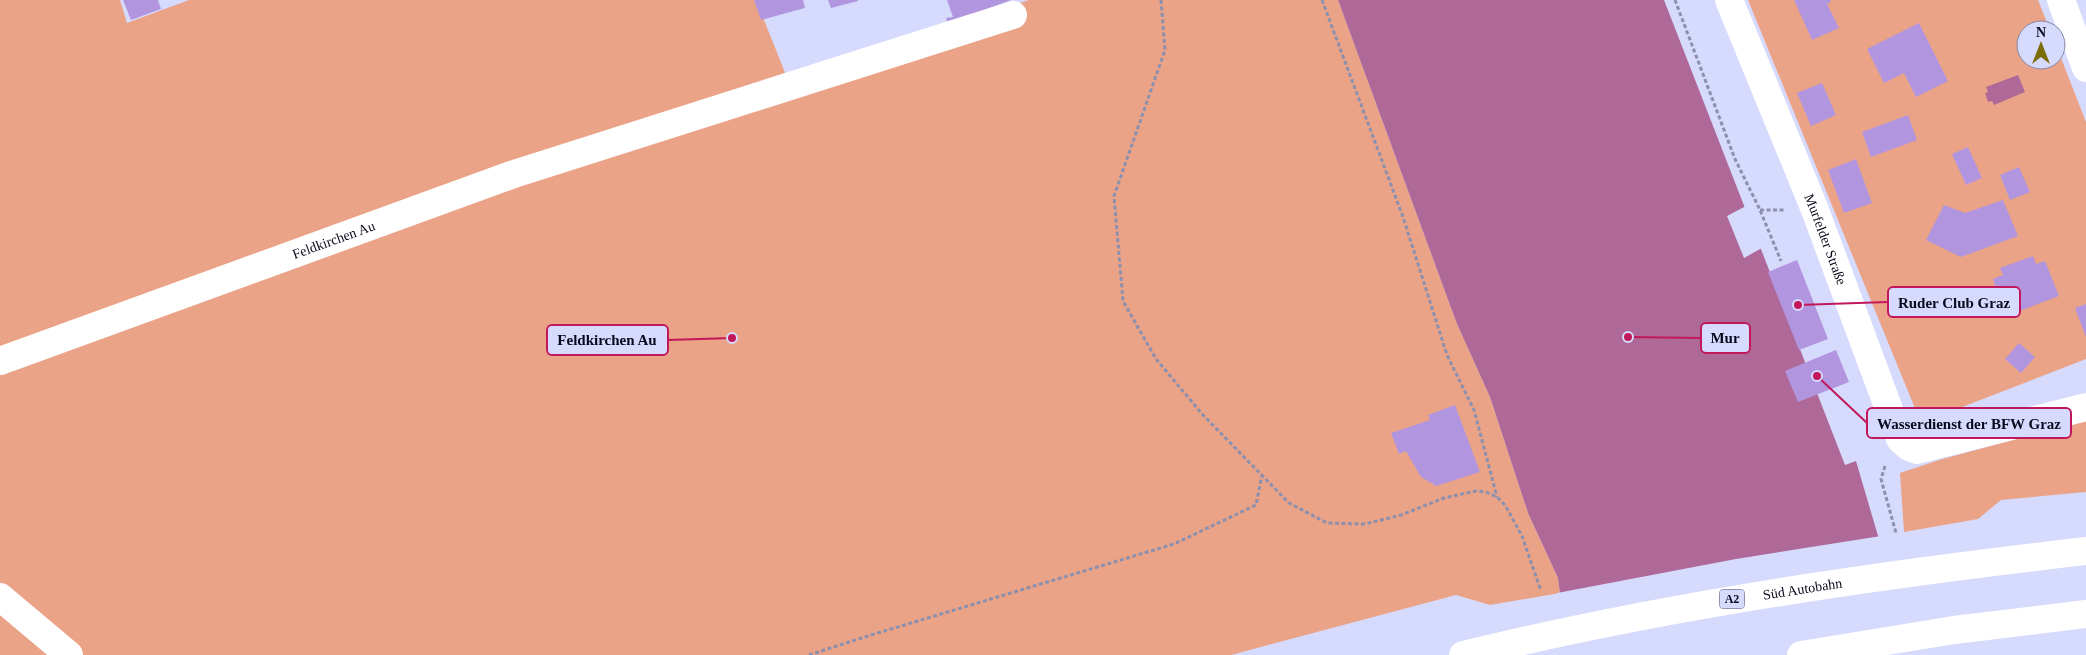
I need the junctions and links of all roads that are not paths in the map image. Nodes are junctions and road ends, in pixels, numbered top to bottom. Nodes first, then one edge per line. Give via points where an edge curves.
1 (1729, 0) edge
2 (2060, 0) edge
3 (1013, 15) dead end
4 (2086, 68) edge
5 (0, 361) edge
6 (2086, 407) edge
7 (2086, 551) edge
8 (0, 597) edge
9 (2086, 614) edge
10 (69, 655) edge
11 (1463, 655) edge
12 (1801, 655) edge

1 - 6 main road, Murfelder Straße via 1815,210 1900,439 1917,450
2 - 4 main road
3 - 5 main road, Feldkirchen Au via 514,174
7 - 11 main road, Süd Autobahn / A2 via 1935,568 1747,596
8 - 10 main road
9 - 12 main road via 1954,630

